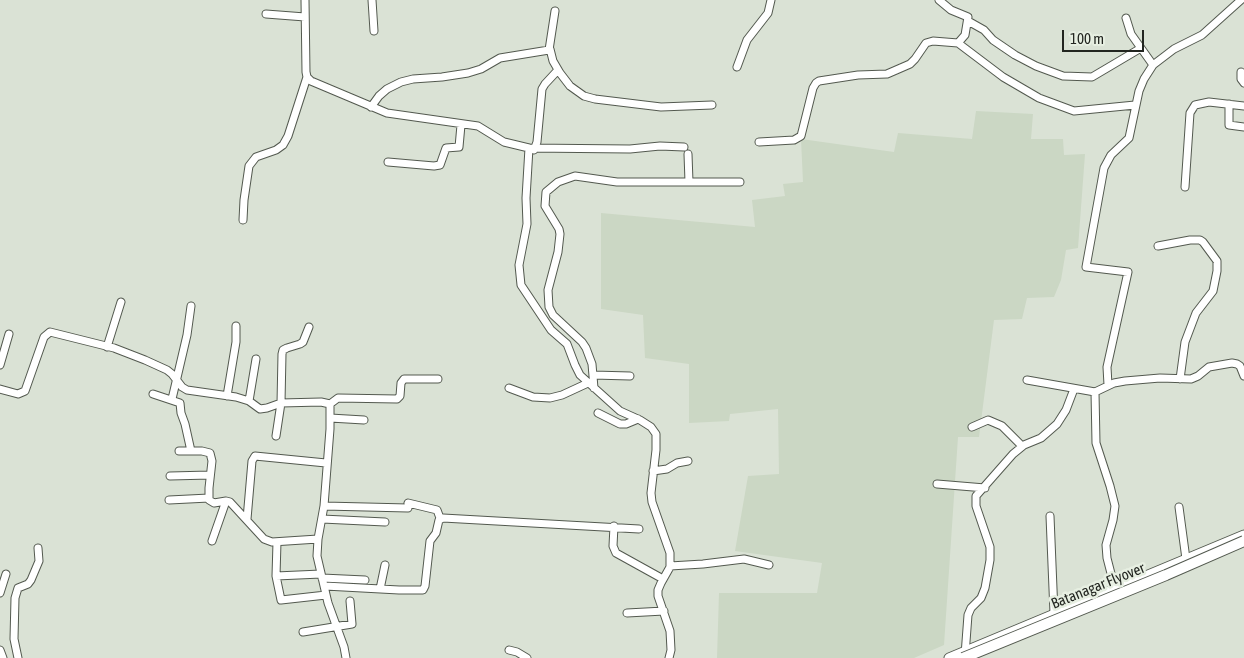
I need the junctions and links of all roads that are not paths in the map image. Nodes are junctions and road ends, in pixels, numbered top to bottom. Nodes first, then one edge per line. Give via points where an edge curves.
1 (305, 0) edge
2 (372, 0) edge
3 (772, 0) edge
4 (939, 0) edge
5 (1241, 0) edge
6 (555, 11) dead end
7 (266, 14) dead end
8 (305, 16) junction
9 (1126, 18) dead end
10 (968, 22) junction
11 (374, 31) dead end
12 (958, 43) junction
13 (1141, 48) junction
14 (550, 49) junction
15 (1153, 65) junction
16 (737, 67) dead end
17 (558, 70) junction
18 (1241, 72) dead end
19 (307, 77) junction
20 (1244, 83) edge
21 (1229, 104) junction
22 (712, 105) dead end
23 (1135, 105) junction
24 (1244, 106) edge
25 (371, 107) junction
26 (461, 125) junction
27 (1244, 127) edge
28 (760, 142) dead end
29 (684, 147) dead end
30 (531, 150) junction
31 (688, 154) dead end
32 (388, 162) dead end
33 (689, 182) junction
34 (740, 182) dead end
35 (1185, 187) dead end
36 (243, 220) dead end
37 (1158, 246) dead end
38 (122, 302) dead end
39 (191, 306) dead end
40 (236, 326) dead end
41 (308, 327) dead end
42 (9, 334) dead end
43 (107, 347) junction
44 (256, 359) dead end
45 (0, 365) edge
46 (593, 376) junction
47 (630, 376) dead end
48 (1244, 376) edge
49 (1180, 378) junction
50 (438, 379) dead end
51 (176, 380) junction
52 (1027, 380) dead end
53 (588, 382) junction
54 (1108, 386) junction
55 (510, 388) dead end
56 (0, 389) edge
57 (594, 389) junction
58 (1074, 389) junction
59 (1095, 392) junction
60 (153, 394) dead end
61 (226, 396) junction
62 (172, 399) junction
63 (249, 401) junction
64 (280, 403) junction
65 (330, 404) junction
66 (598, 413) dead end
67 (330, 418) junction
68 (638, 419) junction
69 (364, 420) dead end
70 (972, 426) dead end
71 (276, 436) dead end
72 (1022, 446) junction
73 (178, 451) dead end
74 (190, 451) junction
75 (688, 461) dead end
76 (326, 463) junction
77 (653, 471) junction
78 (210, 475) junction
79 (170, 476) dead end
80 (937, 484) dead end
81 (985, 488) junction
82 (209, 498) junction
83 (169, 500) dead end
84 (226, 501) junction
85 (324, 506) junction
86 (1179, 507) dead end
87 (1050, 516) dead end
88 (440, 518) junction
89 (248, 519) junction
90 (322, 519) junction
91 (384, 522) dead end
92 (614, 526) junction
93 (639, 529) dead end
94 (1244, 534) edge
95 (318, 539) junction
96 (1244, 540) edge
97 (212, 541) dead end
98 (277, 542) junction
99 (1244, 545) edge
100 (38, 548) dead end
101 (1186, 559) junction
102 (385, 565) dead end
103 (769, 565) dead end
104 (670, 566) junction
105 (6, 574) dead end
106 (276, 576) junction
107 (322, 576) junction
108 (663, 579) junction
109 (366, 580) dead end
110 (325, 586) junction
111 (380, 589) junction
112 (1115, 589) junction
113 (0, 593) edge
114 (326, 595) junction
115 (350, 601) dead end
116 (664, 611) junction
117 (627, 613) dead end
118 (1054, 613) junction
119 (336, 627) junction
120 (303, 632) dead end
121 (0, 650) edge
122 (509, 650) dead end
123 (965, 656) edge
124 (4, 658) edge
125 (18, 658) edge
126 (346, 658) edge
127 (527, 658) edge
128 (669, 658) edge
129 (949, 658) edge
130 (976, 658) edge

1 - 8 street
2 - 11 street
3 - 16 street via 768,13 746,40
4 - 10 street via 951,10 968,17
5 - 15 street via 1202,35 1174,49
6 - 14 street
7 - 8 street
8 - 19 street
9 - 13 street via 1131,34
10 - 12 street via 965,35
10 - 13 street via 984,30 1014,55 1063,76 1092,77
12 - 23 street via 1003,77 1039,98 1074,111
12 - 28 street via 926,43 910,64 887,74 820,81 813,88 801,136 789,141
13 - 15 street
14 - 17 street
14 - 25 street via 500,58 468,73 401,82 387,89
15 - 23 street
17 - 22 street via 570,86 595,99 661,107
17 - 30 street via 544,84
18 - 20 street
19 - 25 street
19 - 36 street via 283,145 256,157 249,166
21 - 24 street
21 - 27 street via 1229,125
21 - 35 street via 1199,103 1192,109
23 - 54 street via 1129,138 1111,155 1104,168 1086,267 1128,272 1107,367
25 - 26 street via 387,113
26 - 30 street via 478,126 504,142
26 - 32 street via 459,147 446,148 440,165
29 - 30 street
30 - 53 street via 527,224 519,265 521,285 550,330 567,344 574,365
31 - 33 street
33 - 34 street
33 - 46 street via 617,182 575,176 558,182 546,192 545,206 560,234 548,290 549,306 553,315 582,342 589,355
37 - 49 street via 1200,240 1217,261 1212,291 1196,313 1185,342
38 - 43 street
39 - 51 street
40 - 61 street
41 - 64 street via 303,342 283,350
42 - 45 street
43 - 51 street via 167,370
43 - 56 street via 50,332 44,337 25,391 18,394
44 - 63 street
46 - 47 street
46 - 57 street
48 - 49 street via 1235,363 1209,367 1195,378
49 - 54 street via 1125,381
50 - 65 street via 404,380 397,398 338,398
51 - 61 street via 187,390
51 - 62 street
52 - 58 street
53 - 55 street via 550,398 533,397
53 - 57 street
54 - 59 street
57 - 68 street via 620,411
58 - 59 street
58 - 72 street via 1057,424 1035,441
59 - 112 street via 1096,443 1115,506 1106,545
60 - 62 street
61 - 63 street
62 - 74 street via 181,405
63 - 64 street via 260,408
64 - 65 street
64 - 71 street
65 - 67 street
66 - 68 street via 620,424
67 - 69 street
67 - 76 street
68 - 77 street via 656,434
70 - 72 street via 988,420 1002,426
72 - 81 street via 1000,467
73 - 74 street
74 - 78 street via 210,453
75 - 77 street
76 - 85 street
76 - 89 street via 255,456
77 - 104 street via 652,502 668,546
78 - 79 street
78 - 82 street
80 - 81 street
81 - 123 street via 976,499 990,547 988,574 981,598 969,611
82 - 83 street
82 - 84 street via 214,503
84 - 89 street
84 - 97 street
85 - 88 street via 408,506 437,510
85 - 90 street
86 - 101 street
87 - 118 street
88 - 92 street
88 - 111 street via 429,546 425,588 415,591
89 - 98 street via 264,539
90 - 91 street
90 - 95 street
92 - 93 street
92 - 108 street via 612,546 616,553
94 - 101 street
95 - 98 street
95 - 107 street via 317,556
96 - 123 main road, Batanagar Flyover, bridge
98 - 106 street
99 - 130 street
100 - 125 street via 38,561 31,580 18,588 15,598 14,639
101 - 112 street
102 - 111 street
103 - 104 street via 744,559
104 - 108 street
105 - 113 street
106 - 107 street
106 - 114 street via 281,600
107 - 109 street
107 - 110 street
108 - 116 street via 658,596
110 - 111 street
110 - 114 street
112 - 118 street
114 - 119 street
115 - 119 street via 352,624
116 - 117 street
116 - 128 street via 670,631
118 - 123 street
119 - 120 street
119 - 126 street
121 - 124 street
122 - 127 street
123 - 129 street

